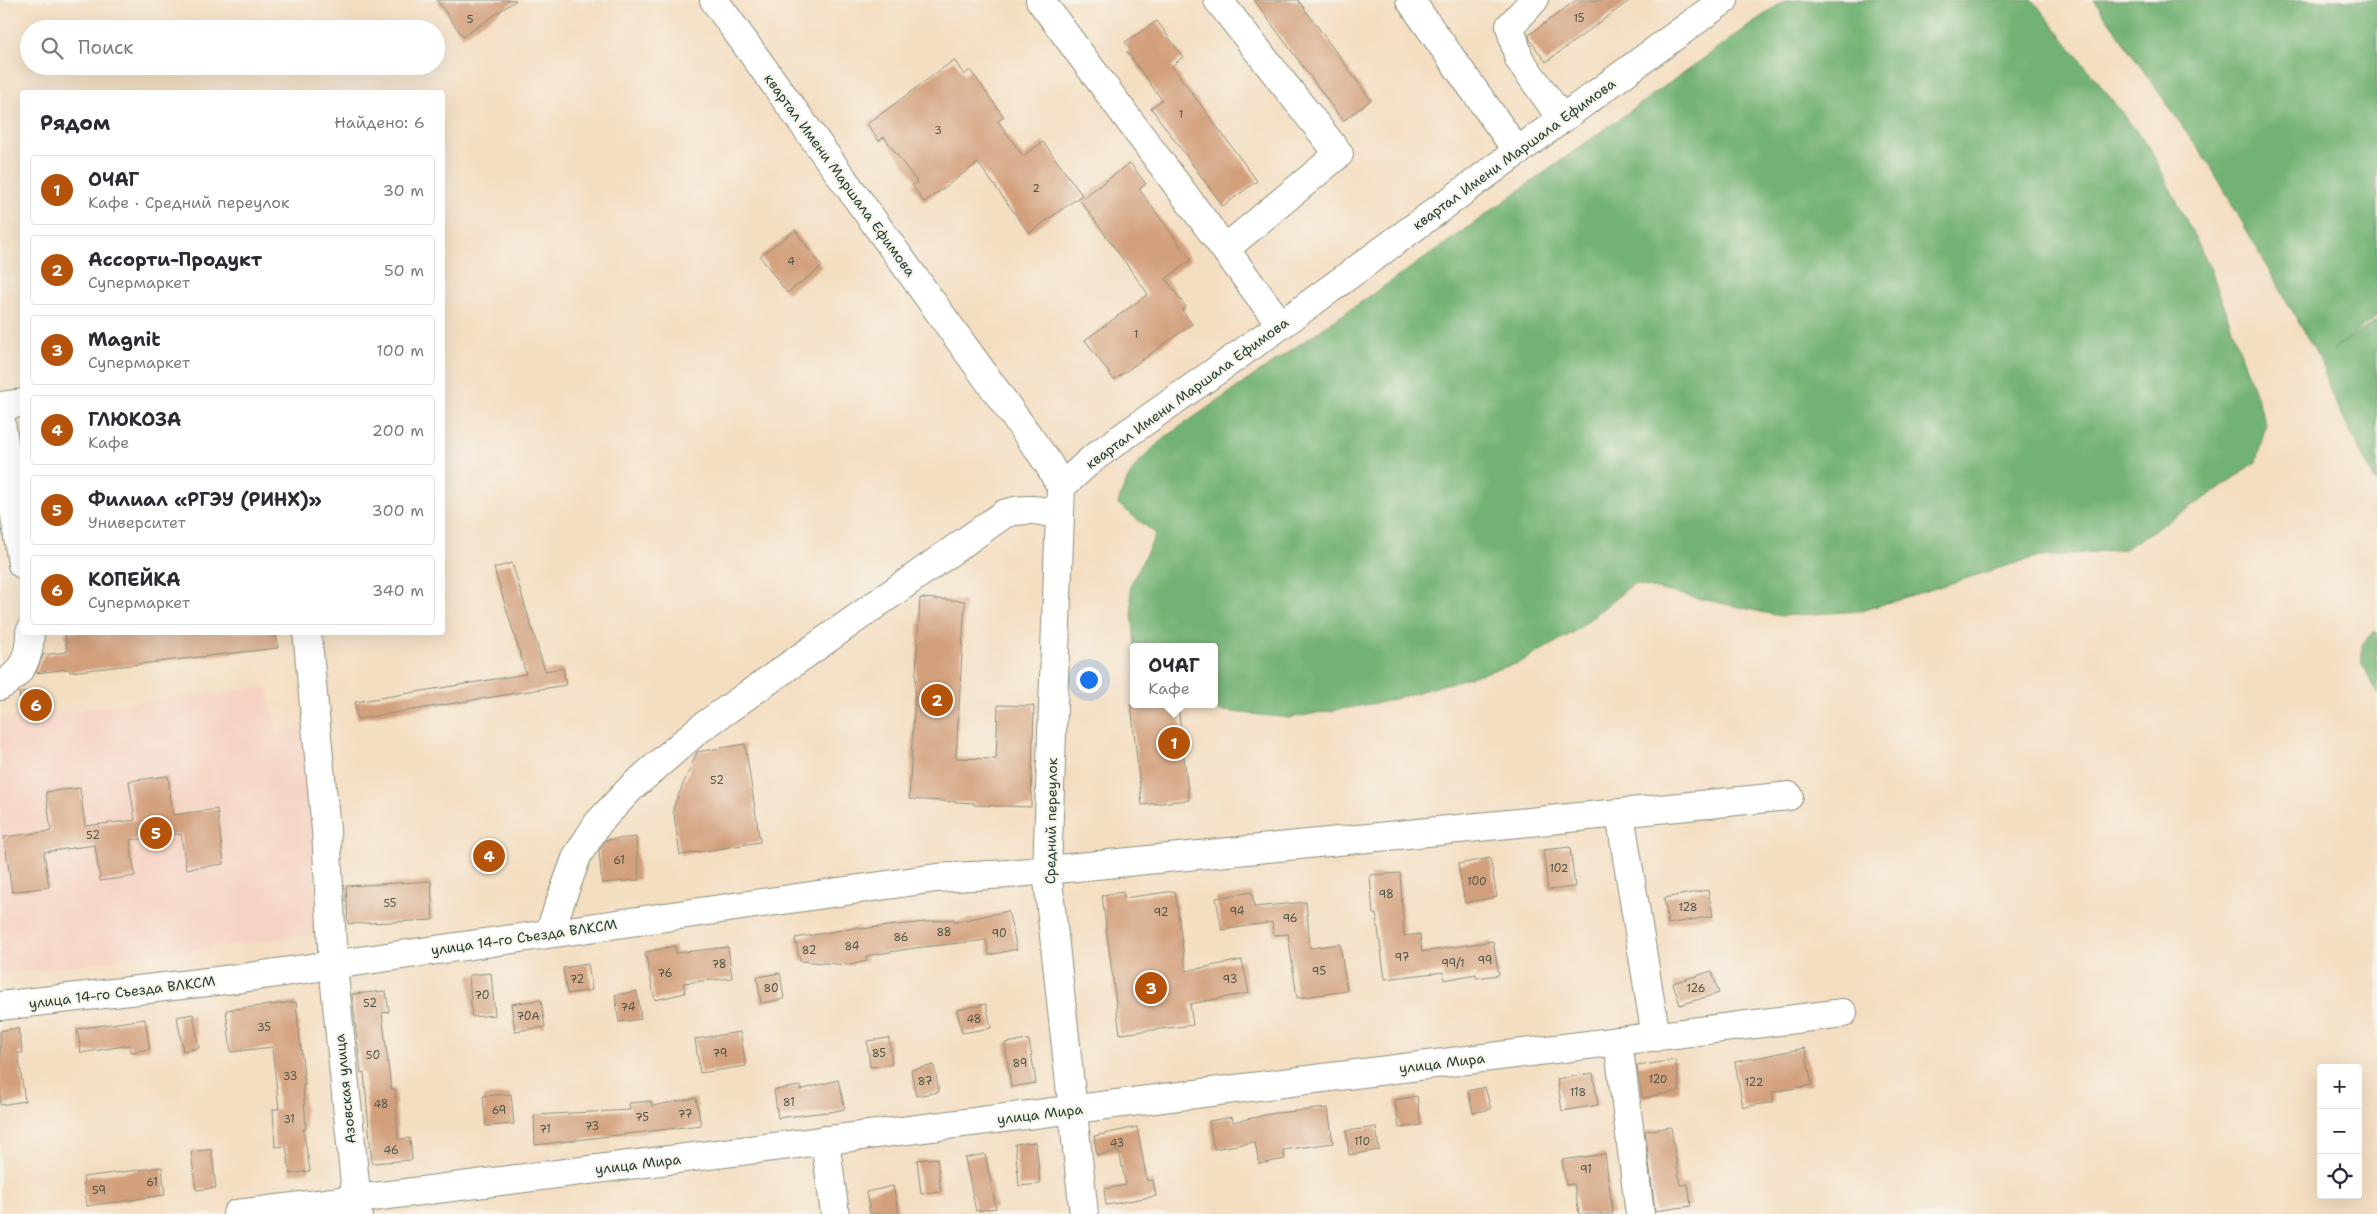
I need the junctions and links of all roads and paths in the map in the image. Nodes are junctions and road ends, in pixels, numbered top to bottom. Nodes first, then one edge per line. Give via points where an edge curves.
1 (714, 0) edge
2 (1040, 0) edge
3 (1218, 0) edge
4 (1410, 0) edge
5 (1534, 0) edge
6 (1724, 0) edge
7 (1562, 119) junction
8 (1518, 152) junction
9 (1225, 249) junction
10 (1282, 326) junction
11 (20, 403) edge
12 (0, 406) edge
13 (0, 414) edge
14 (1062, 487) junction
15 (1060, 515) junction
16 (20, 550) edge
17 (30, 635) edge
18 (307, 635) edge
19 (0, 686) edge
20 (1789, 796) dead end
21 (1620, 814) junction
22 (1047, 870) junction
23 (549, 933) junction
24 (333, 965) junction
25 (0, 1006) edge
26 (1843, 1013) dead end
27 (1656, 1037) junction
28 (1618, 1041) junction
29 (1072, 1110) junction
30 (825, 1140) junction
31 (357, 1207) edge
32 (237, 1214) edge
33 (835, 1214) edge
34 (1084, 1214) edge
35 (1640, 1214) edge

1 - 14 street, квартал Имени Маршала Ефимова via 1048,462
2 - 9 street
3 - 9 street via 1339,154
4 - 8 street
5 - 7 street via 1510,26 1519,59
6 - 7 street, квартал Имени Маршала Ефимова
7 - 8 street, квартал Имени Маршала Ефимова
8 - 10 street, квартал Имени Маршала Ефимова
9 - 10 street
10 - 14 street, квартал Имени Маршала Ефимова via 1093,458
11 - 12 street
13 - 16 street
14 - 15 street, Средний переулок
15 - 22 street, Средний переулок
15 - 23 street via 1019,509 1004,514 698,730 631,788 598,822 577,856
17 - 19 street via 30,652 13,679
18 - 24 street, Азовская улица via 326,830
20 - 21 street, улица 14-го Съезда ВЛКСМ
21 - 22 street, улица 14-го Съезда ВЛКСМ
21 - 27 street
22 - 23 street, улица 14-го Съезда ВЛКСМ via 887,884
22 - 29 street, Средний переулок
23 - 24 street, улица 14-го Съезда ВЛКСМ
24 - 25 street, улица 14-го Съезда ВЛКСМ
24 - 31 street, Азовская улица
26 - 27 street, улица Мира
27 - 28 street, улица Мира
28 - 29 street, улица Мира
28 - 35 street
29 - 30 street, улица Мира
29 - 34 street, Средний переулок
30 - 31 street, улица Мира
30 - 33 street
31 - 32 street, улица Мира

